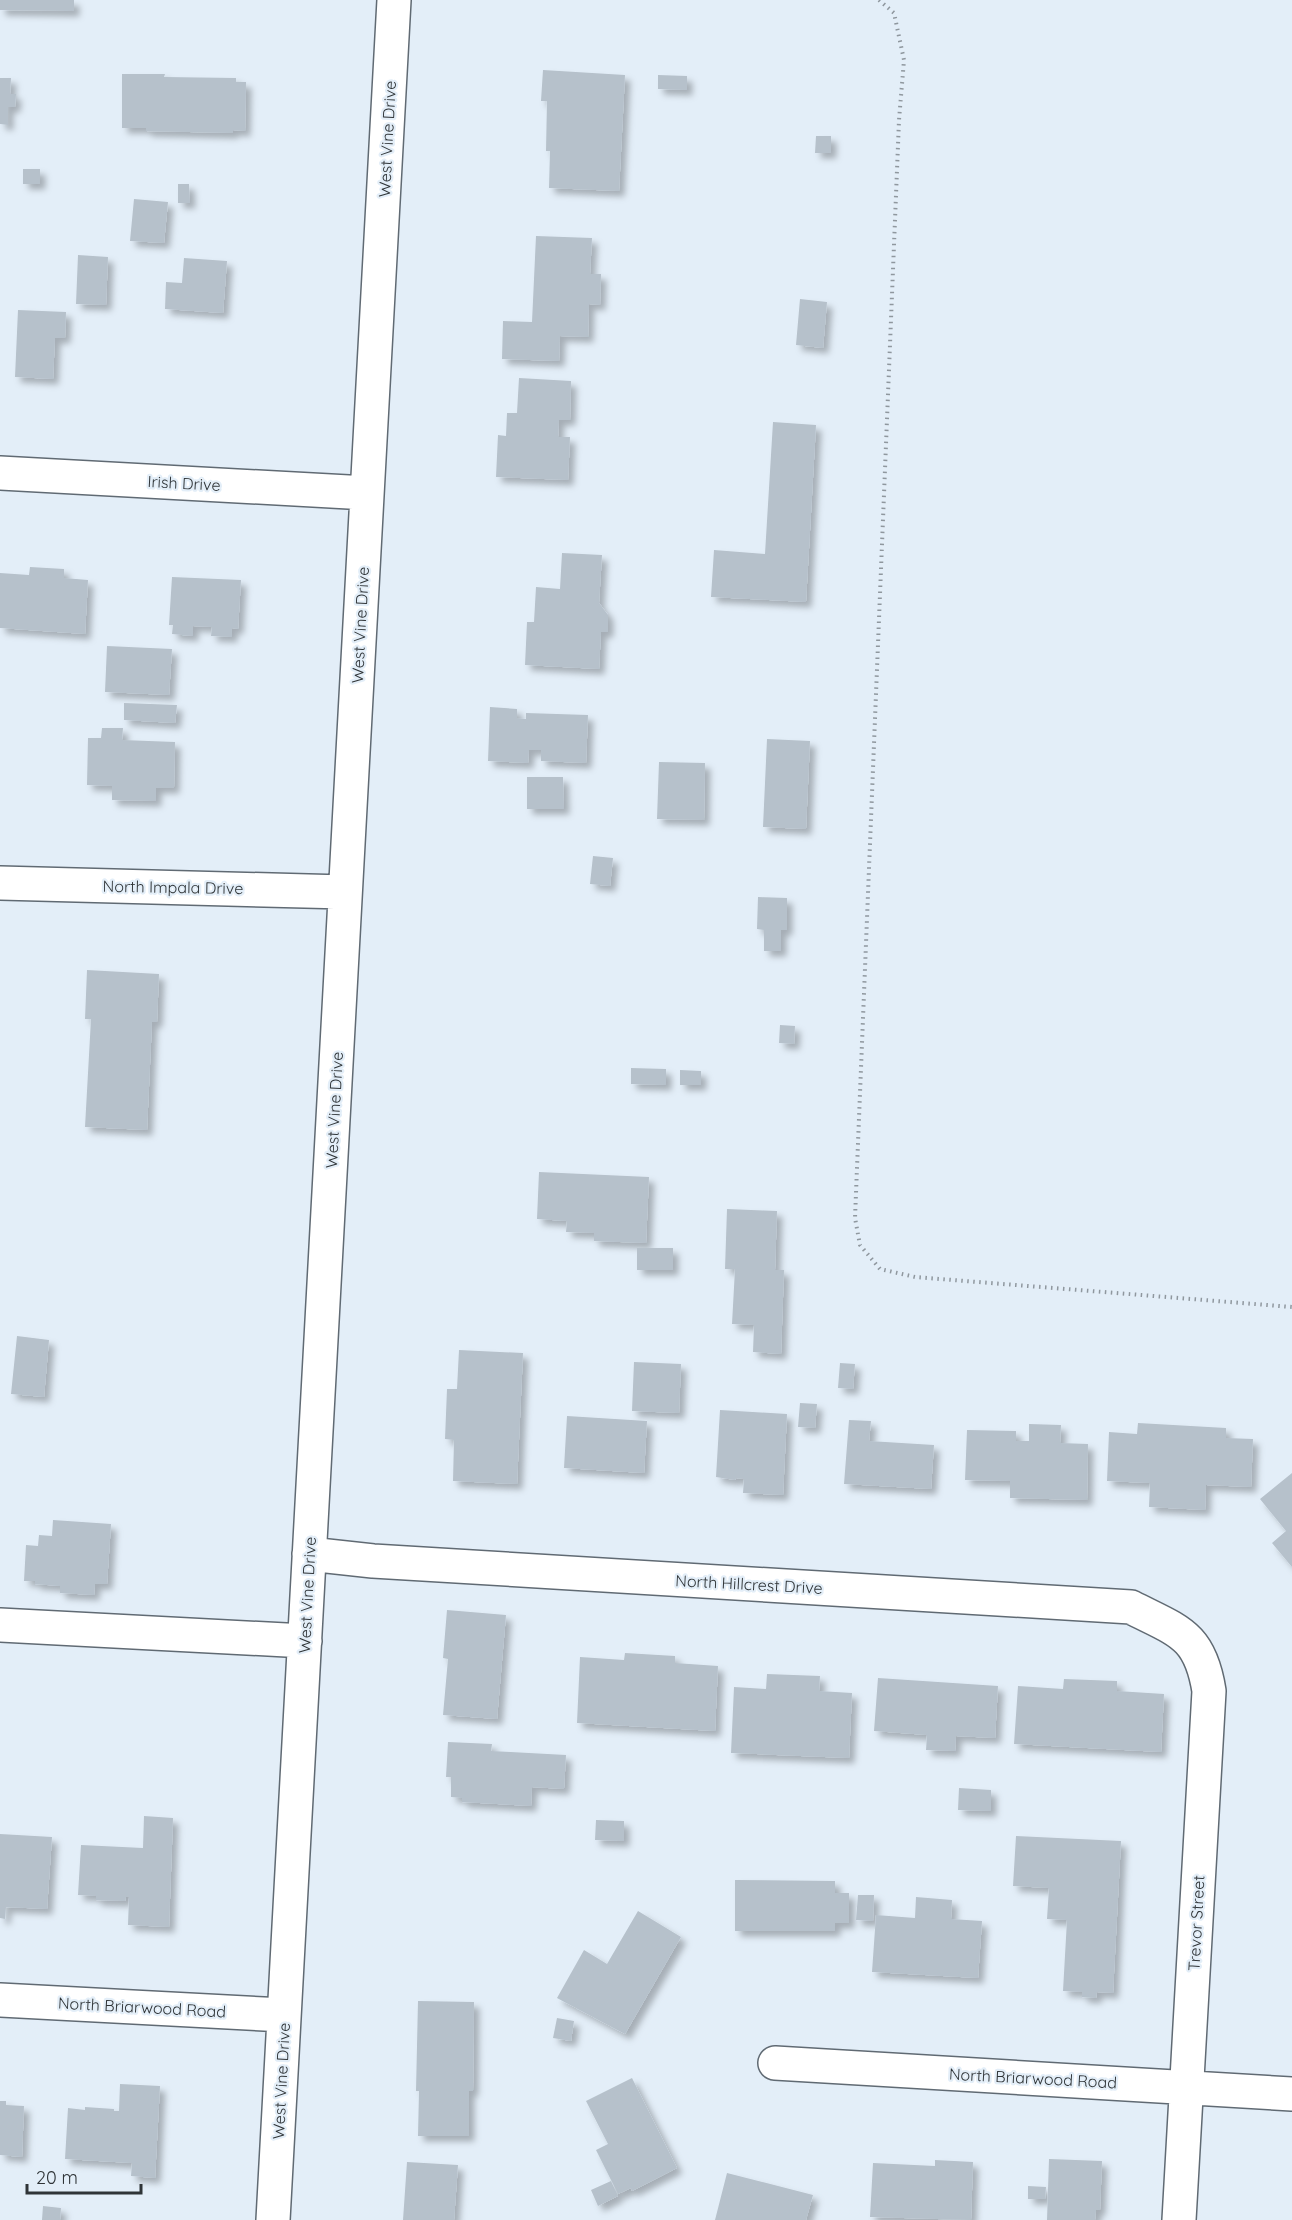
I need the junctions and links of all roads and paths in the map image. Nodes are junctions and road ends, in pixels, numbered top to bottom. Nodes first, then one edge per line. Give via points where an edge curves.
1 (394, 0) edge
2 (879, 0) edge
3 (0, 473) edge
4 (367, 493) junction
5 (0, 882) edge
6 (345, 892) junction
7 (1292, 1307) edge
8 (309, 1554) junction
9 (0, 1625) edge
10 (1183, 1634) joint
11 (305, 1641) junction
12 (0, 2000) edge
13 (284, 2015) junction
14 (775, 2063) dead end
15 (1187, 2087) junction
16 (1292, 2094) edge
17 (273, 2220) edge
18 (1179, 2220) edge

1 - 4 street, West Vine Drive
2 - 7 path via 894,13 904,60 855,1206 860,1245 880,1269 915,1277
3 - 4 street, Irish Drive
4 - 6 street, West Vine Drive
5 - 6 street, North Impala Drive
6 - 8 street, West Vine Drive
8 - 10 street, North Hillcrest Drive via 1131,1607
8 - 11 street, West Vine Drive
9 - 11 street
10 - 15 street, Trevor Street via 1200,1657 1209,1691
11 - 13 street, West Vine Drive
12 - 13 street, North Briarwood Road
13 - 17 street, West Vine Drive
14 - 15 street, North Briarwood Road
15 - 16 street, North Briarwood Road
15 - 18 street, Trevor Street

